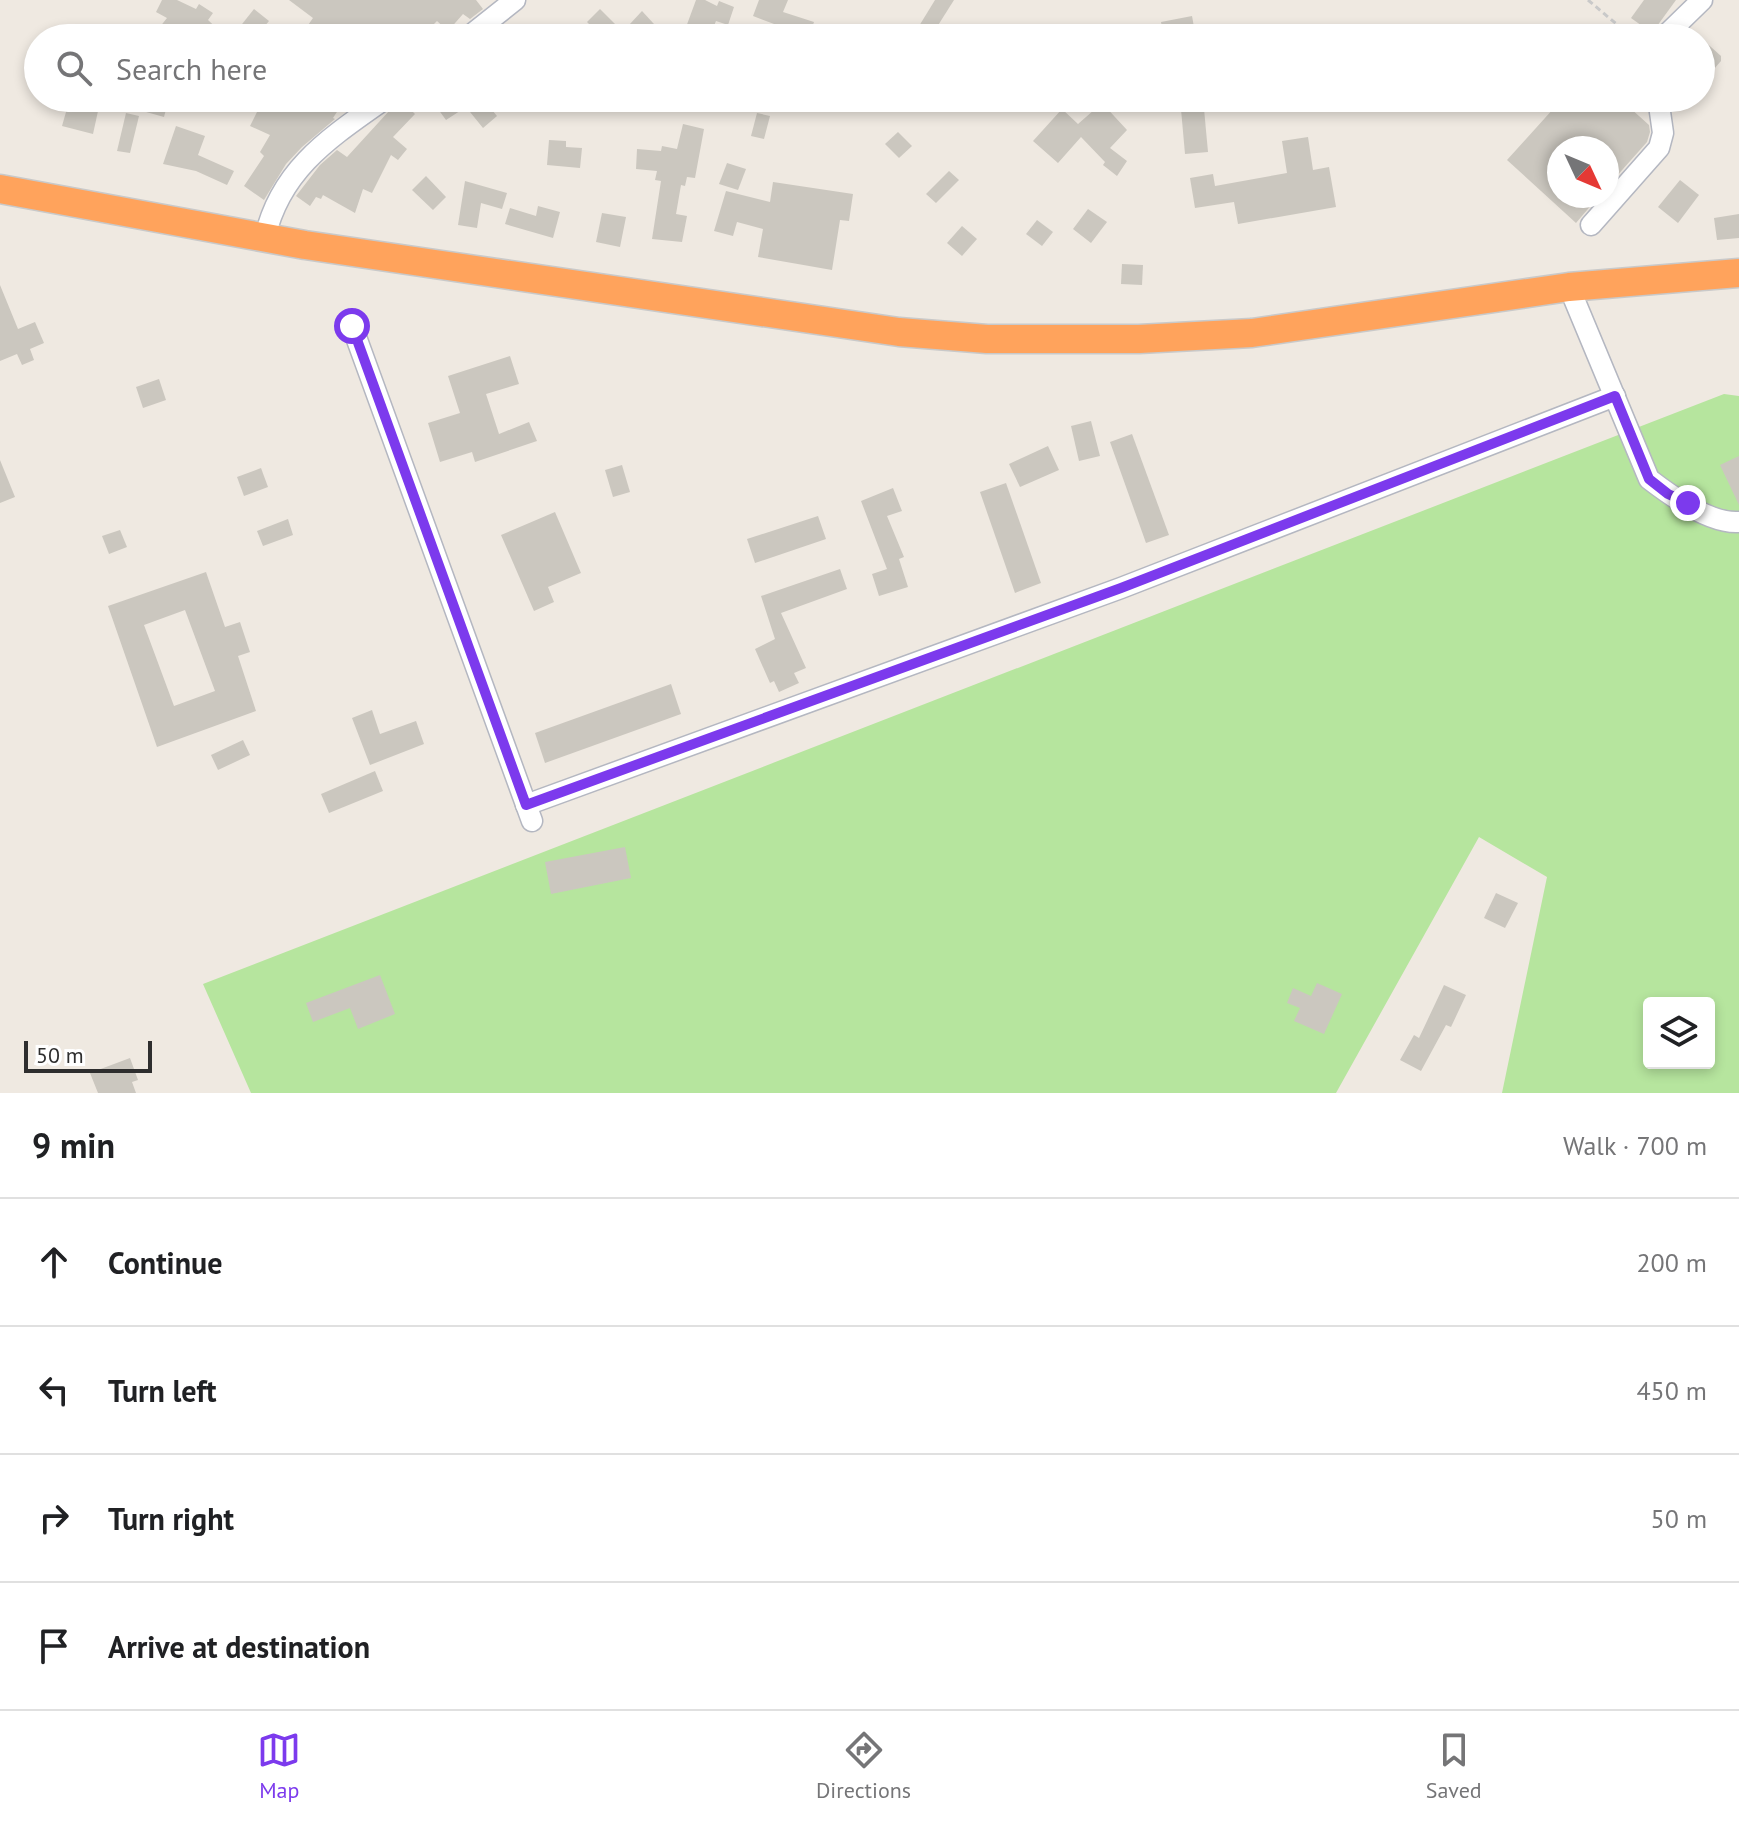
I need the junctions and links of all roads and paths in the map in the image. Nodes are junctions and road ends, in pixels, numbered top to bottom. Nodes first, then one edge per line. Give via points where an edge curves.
1 (515, 0) edge
2 (1588, 0) edge
3 (1702, 0) edge
4 (485, 24) edge
5 (1616, 24) edge
6 (1677, 24) edge
7 (366, 112) edge
8 (1660, 112) edge
9 (0, 189) edge
10 (1591, 225) dead end
11 (265, 237) junction
12 (1739, 273) edge
13 (1569, 287) junction
14 (352, 326) dead end
15 (1615, 396) junction
16 (1739, 522) edge

1 - 4 street
2 - 5 path
3 - 6 street
7 - 11 street via 319,146 291,178 271,210
8 - 10 street via 1659,148
9 - 11 highway
11 - 13 highway via 899,332 987,339 1252,333
12 - 13 highway
13 - 15 street
14 - 15 street via 529,813
15 - 16 street via 1649,479 1708,516

